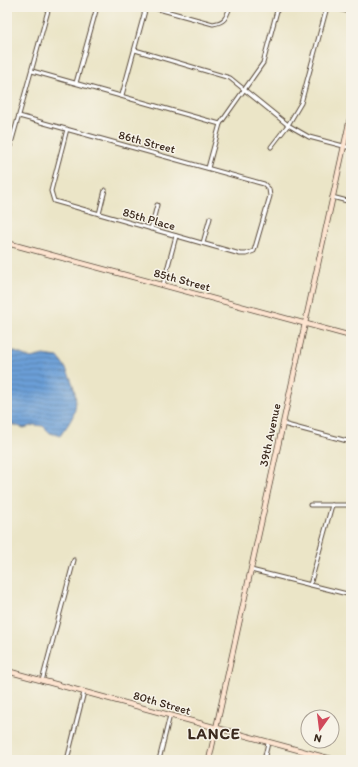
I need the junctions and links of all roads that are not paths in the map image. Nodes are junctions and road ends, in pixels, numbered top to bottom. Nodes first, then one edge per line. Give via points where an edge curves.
1 (49, 7) edge
2 (97, 7) edge
3 (146, 7) edge
4 (151, 7) edge
5 (230, 7) edge
6 (278, 7) edge
7 (327, 7) edge
8 (331, 7) edge
9 (351, 12) edge
10 (135, 50) junction
11 (32, 71) junction
12 (76, 83) junction
13 (245, 88) junction
14 (122, 95) junction
15 (351, 114) edge
16 (19, 116) junction
17 (220, 124) junction
18 (288, 125) junction
19 (67, 129) junction
20 (343, 146) junction
21 (271, 147) dead end
22 (351, 148) edge
23 (7, 158) edge
24 (208, 168) junction
25 (106, 190) dead end
26 (332, 197) junction
27 (351, 202) edge
28 (157, 205) dead end
29 (99, 214) junction
30 (210, 218) dead end
31 (150, 229) junction
32 (176, 236) junction
33 (7, 243) edge
34 (203, 243) junction
35 (251, 253) joint
36 (163, 285) junction
37 (305, 324) junction
38 (351, 336) edge
39 (283, 424) junction
40 (351, 442) edge
41 (310, 505) dead end
42 (332, 505) junction
43 (351, 505) edge
44 (74, 560) dead end
45 (251, 570) junction
46 (310, 585) junction
47 (351, 595) edge
48 (7, 671) edge
49 (42, 681) junction
50 (84, 692) junction
51 (170, 715) junction
52 (216, 729) junction
53 (268, 742) junction
54 (318, 758) edge
55 (67, 760) edge
56 (159, 760) edge
57 (209, 760) edge
58 (264, 760) edge
59 (335, 760) edge

1 - 11 street
2 - 12 street
3 - 10 street
4 - 5 street via 213,24 226,19
6 - 13 street via 263,63
7 - 18 street via 301,103
8 - 9 street
10 - 13 street via 230,78
10 - 14 street
11 - 12 street
11 - 16 street
12 - 14 street
13 - 17 street
13 - 18 street
14 - 17 street
15 - 20 street, 39th Avenue
16 - 19 street, 86th Street
16 - 23 street
17 - 24 street
18 - 20 street via 309,137
18 - 21 street
19 - 24 street, 86th Street
19 - 29 street, 85th Place via 51,191 54,201
20 - 22 street
20 - 26 street, 39th Avenue
24 - 35 street, 86th Street via 264,184 269,189 270,196 256,248
25 - 29 street
26 - 27 street
26 - 37 street, 39th Avenue
28 - 31 street
29 - 31 street, 85th Place
30 - 34 street
31 - 32 street, 85th Place
32 - 34 street, 85th Place
32 - 36 street
33 - 36 street, 85th Street
34 - 35 street, 85th Place via 240,254
36 - 37 street, 85th Street
37 - 38 street, 85th Street
37 - 39 street, 39th Avenue
39 - 40 street
39 - 45 street, 39th Avenue
41 - 42 street
42 - 43 street
42 - 46 street
44 - 49 street
45 - 46 street
45 - 52 street, 39th Avenue
46 - 47 street
48 - 49 street, 80th Street
49 - 50 street, 80th Street
50 - 51 street, 80th Street
50 - 55 street
51 - 52 street, 80th Street
51 - 56 street
52 - 53 street, 80th Street
52 - 57 street, 39th Avenue
53 - 54 street, 80th Street
53 - 58 street
54 - 59 street, 80th Street

